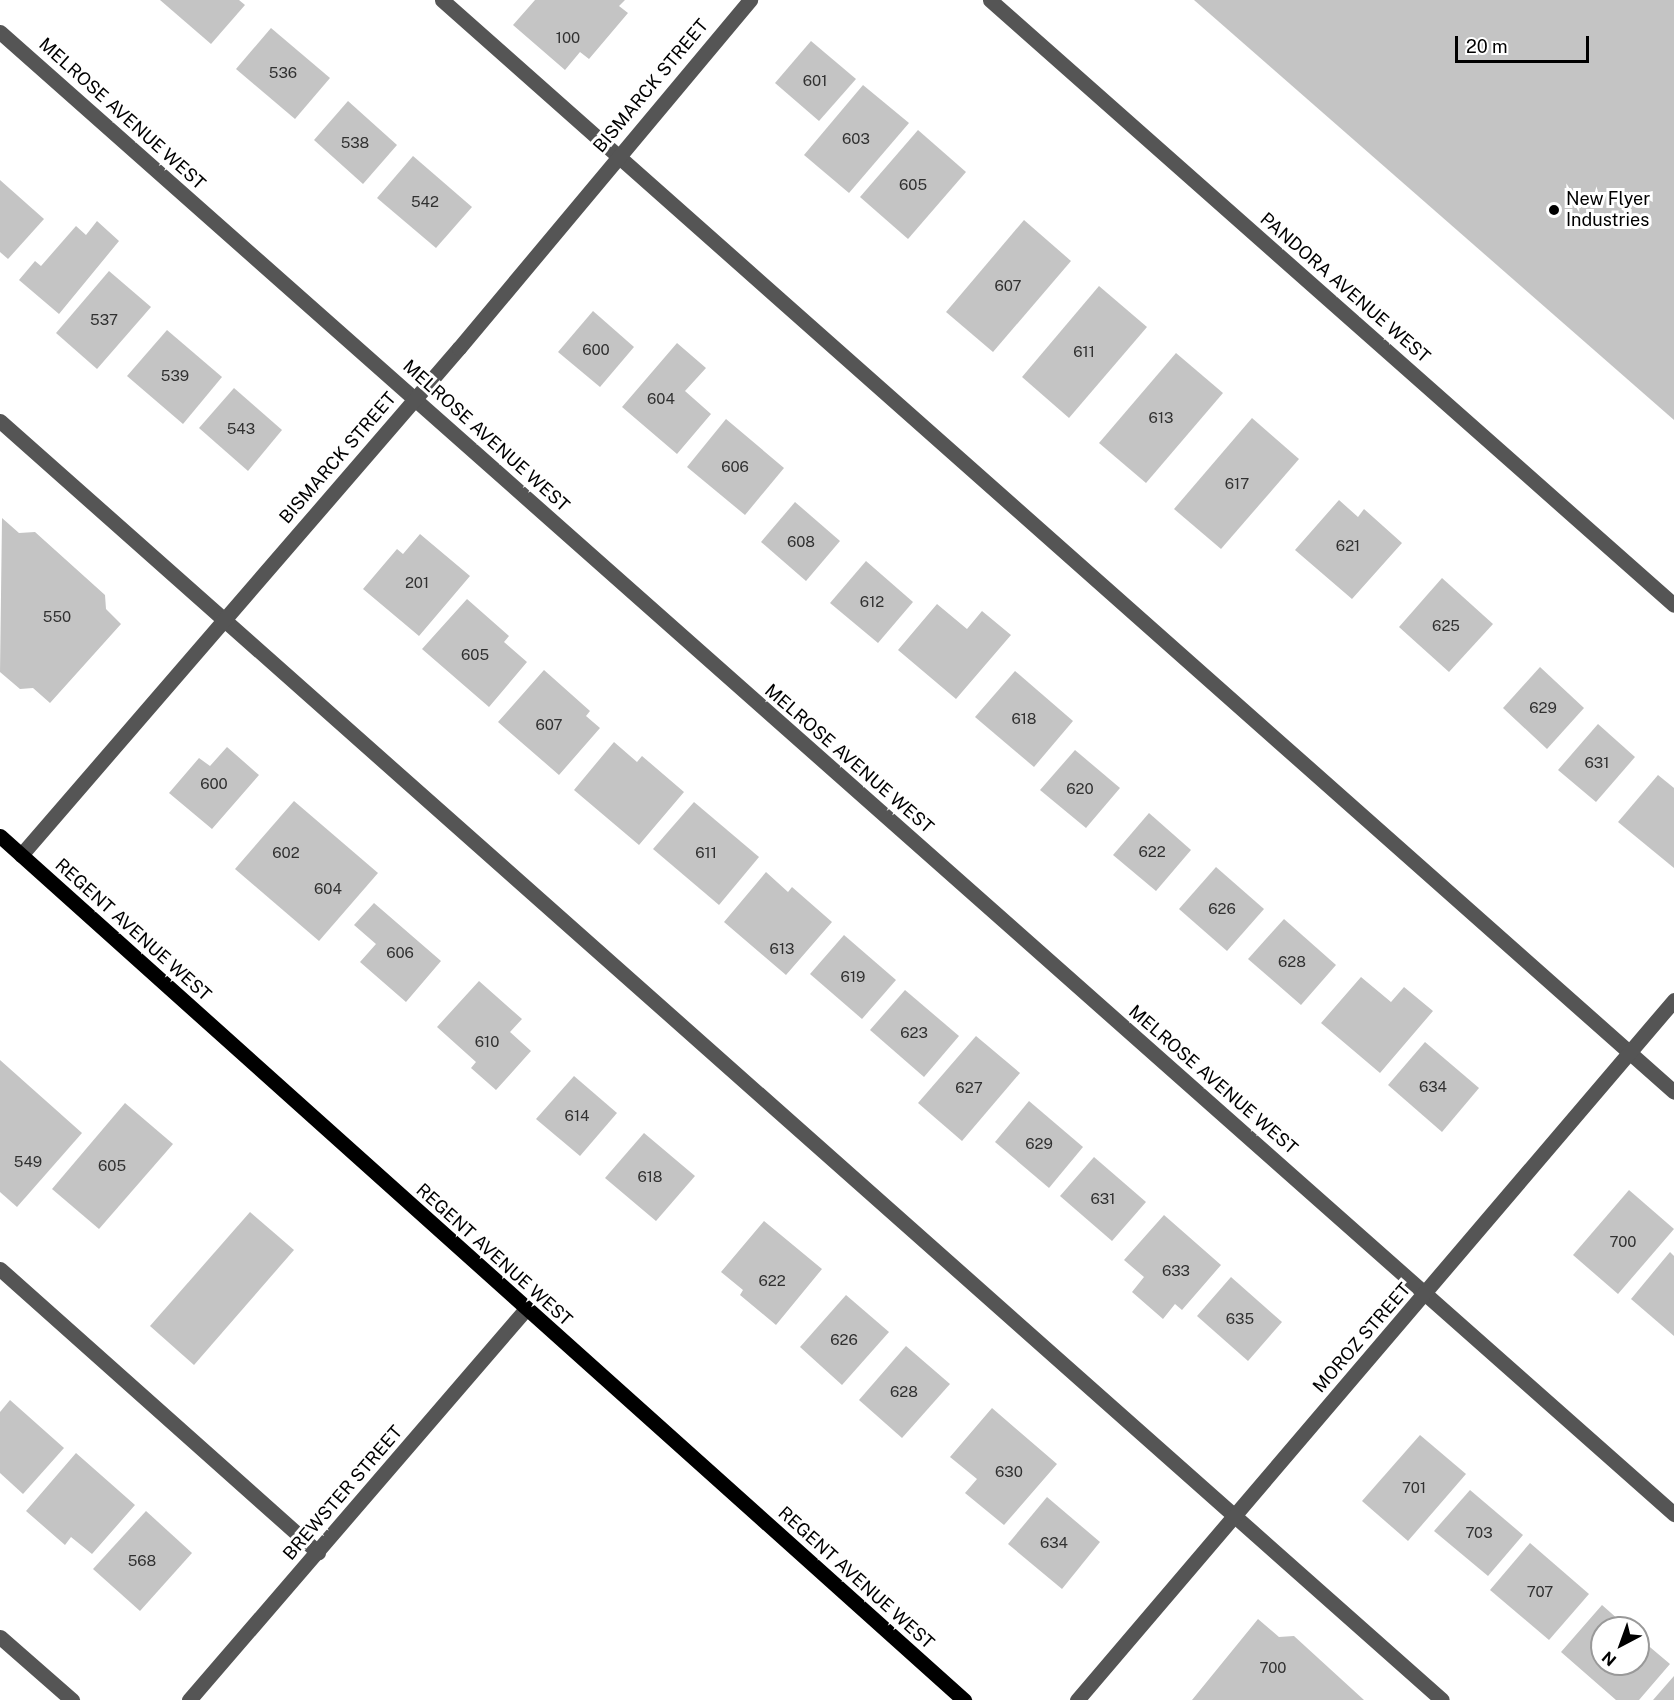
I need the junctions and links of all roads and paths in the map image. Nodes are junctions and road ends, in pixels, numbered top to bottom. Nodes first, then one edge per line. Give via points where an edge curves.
1 (442, 0) edge
2 (750, 0) edge
3 (990, 0) edge
4 (0, 32) edge
5 (617, 155) junction
6 (415, 398) junction
7 (0, 422) edge
8 (1674, 605) edge
9 (224, 620) junction
10 (0, 836) edge
11 (21, 855) junction
12 (1674, 1000) edge
13 (1630, 1052) junction
14 (1674, 1092) edge
15 (0, 1269) edge
16 (1426, 1294) junction
17 (525, 1310) junction
18 (1674, 1514) edge
19 (1234, 1515) junction
20 (318, 1552) junction
21 (0, 1637) edge
22 (72, 1700) edge
23 (189, 1700) edge
24 (964, 1700) edge
25 (1077, 1700) edge
26 (1442, 1700) edge

1 - 5 street
2 - 5 street, BISMARCK STREET
3 - 8 street, PANDORA AVENUE WEST
4 - 6 street, MELROSE AVENUE WEST
5 - 6 street, BISMARCK STREET
5 - 13 street
6 - 9 street, BISMARCK STREET
6 - 16 street, MELROSE AVENUE WEST
7 - 9 street
9 - 11 street, BISMARCK STREET
9 - 19 street
10 - 11 main road, REGENT AVENUE WEST
11 - 17 main road, REGENT AVENUE WEST
12 - 13 street, MOROZ STREET
13 - 14 street
13 - 16 street, MOROZ STREET
15 - 20 street
16 - 18 street, MELROSE AVENUE WEST
16 - 19 street, MOROZ STREET
17 - 20 street, BREWSTER STREET
17 - 24 main road, REGENT AVENUE WEST
19 - 25 street, MOROZ STREET
19 - 26 street
20 - 23 street, BREWSTER STREET
21 - 22 street

